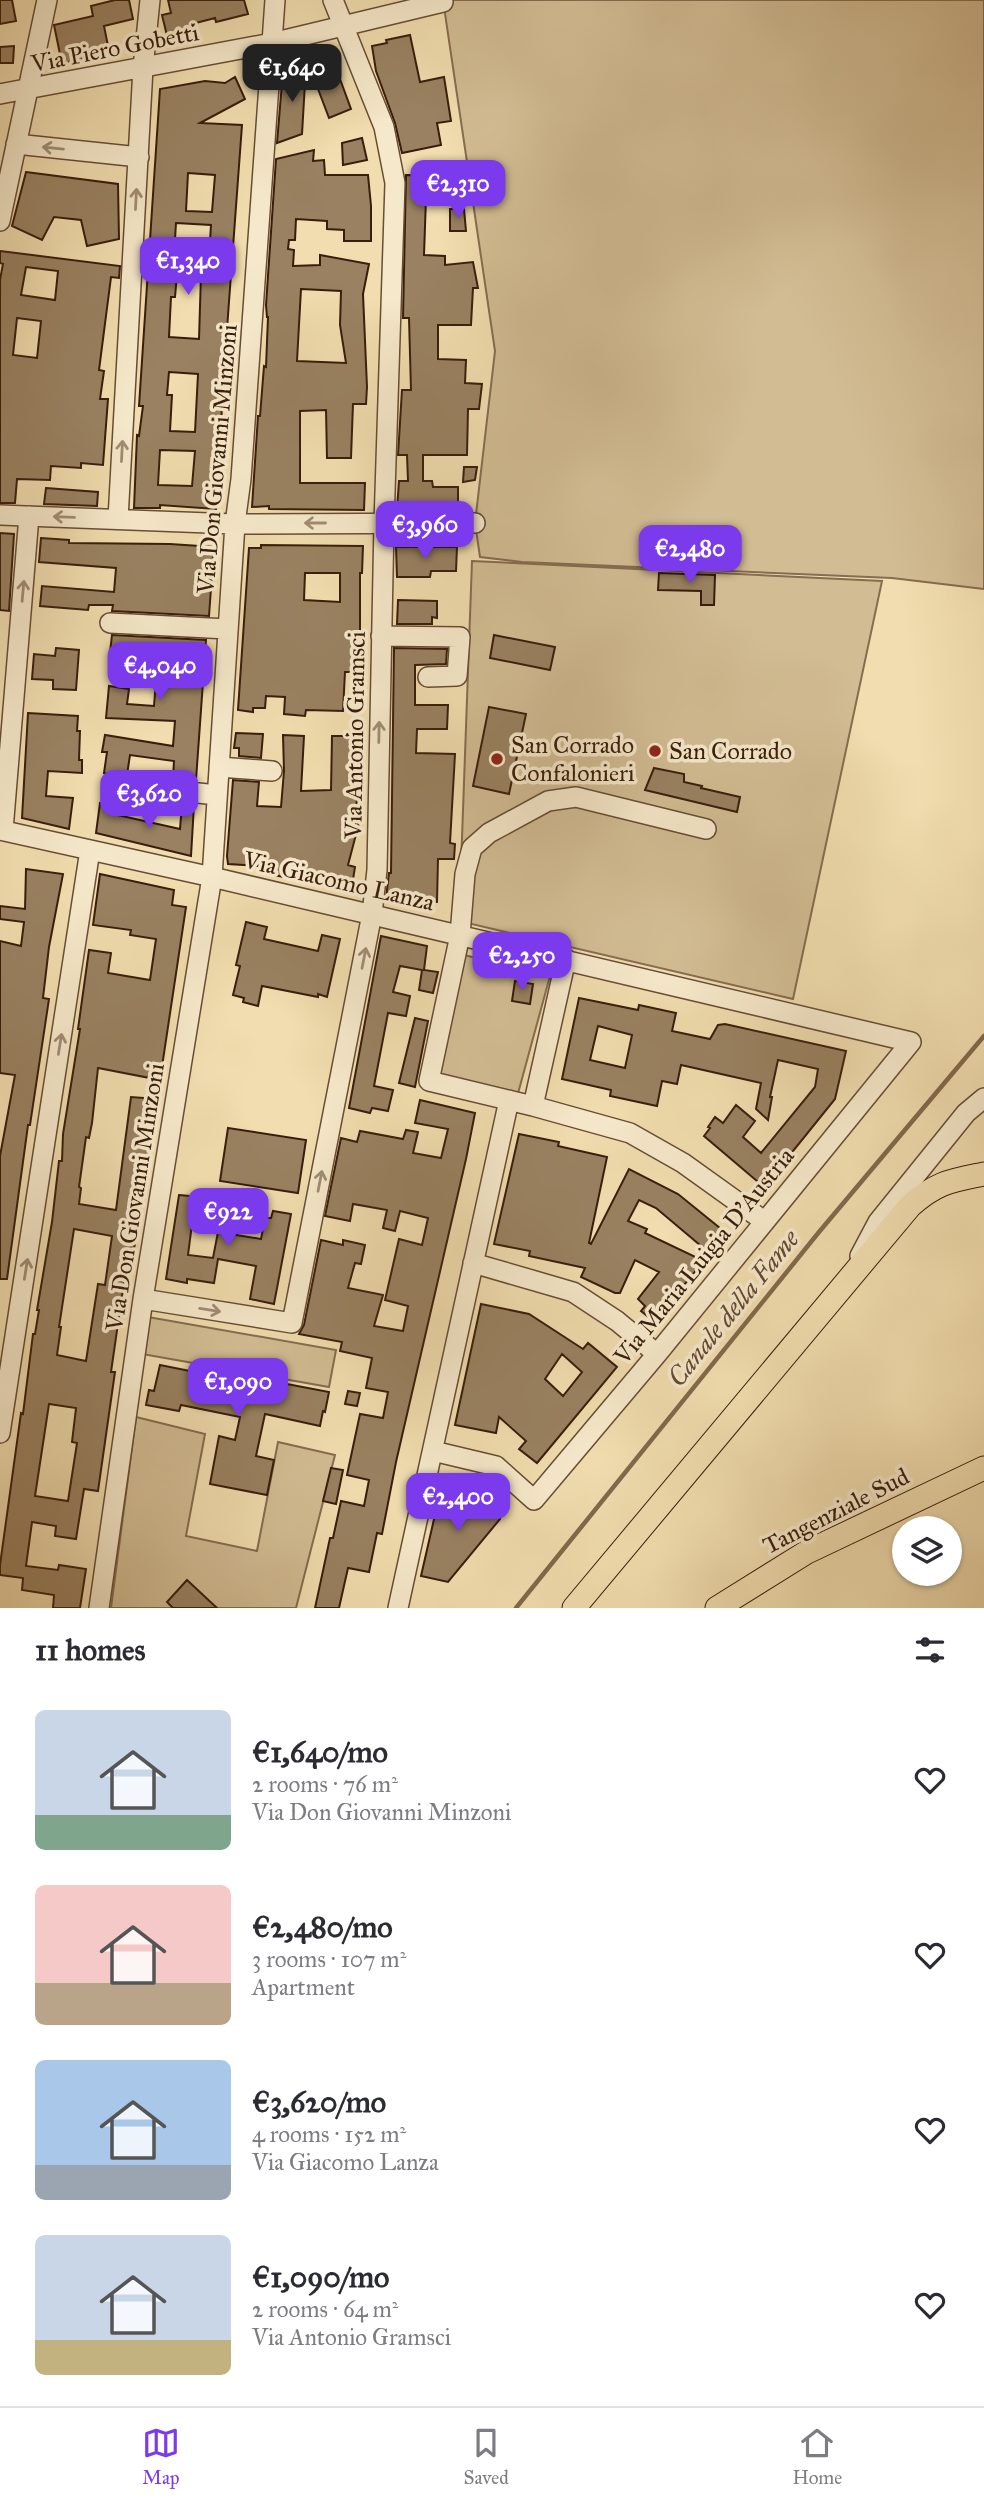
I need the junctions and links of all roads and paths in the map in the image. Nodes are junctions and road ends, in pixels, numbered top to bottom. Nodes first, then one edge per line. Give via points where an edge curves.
1 (47, 0) edge
2 (150, 0) edge
3 (275, 0) edge
4 (332, 0) edge
5 (443, 2) dead end
6 (344, 25) junction
7 (272, 43) junction
8 (144, 68) junction
9 (28, 90) junction
10 (0, 94) edge
11 (16, 144) junction
12 (139, 157) junction
13 (0, 221) edge
14 (0, 515) edge
15 (29, 516) junction
16 (118, 519) junction
17 (384, 523) junction
18 (475, 523) dead end
19 (235, 524) junction
20 (110, 623) dead end
21 (228, 629) junction
22 (381, 636) junction
23 (428, 677) dead end
24 (219, 766) junction
25 (272, 771) dead end
26 (132, 786) dead end
27 (217, 794) junction
28 (706, 829) dead end
29 (1, 830) edge
30 (90, 849) junction
31 (212, 877) junction
32 (372, 914) junction
33 (460, 935) junction
34 (566, 960) junction
35 (911, 1042) joint
36 (984, 1098) edge
37 (509, 1100) junction
38 (533, 1106) junction
39 (984, 1174) edge
40 (764, 1222) junction
41 (473, 1264) junction
42 (849, 1279) junction
43 (143, 1299) junction
44 (657, 1354) junction
45 (0, 1433) edge
46 (433, 1451) junction
47 (984, 1452) edge
48 (984, 1468) edge
49 (856, 1527) junction
50 (99, 1608) edge
51 (398, 1608) edge
52 (574, 1608) edge
53 (717, 1608) edge

1 - 9 street
2 - 8 street
3 - 7 street, Via Don Giovanni Minzoni
4 - 6 street, Via Antonio Gramsci
5 - 6 street, Via Piero Gobetti
6 - 7 street, Via Piero Gobetti
6 - 17 street, Via Antonio Gramsci via 384,127 395,183
7 - 8 street, Via Piero Gobetti
7 - 19 street, Via Don Giovanni Minzoni
8 - 9 street, Via Piero Gobetti
8 - 12 street
9 - 10 street, Via Piero Gobetti
9 - 11 street
12 -> 11 street
11 - 13 street
16 -> 12 street
14 - 15 street
16 -> 15 street
29 -> 15 street
16 - 19 street
17 - 18 street
17 -> 19 street
17 - 22 street, Via Antonio Gramsci
19 - 21 street, Via Don Giovanni Minzoni
20 - 21 street, Via Don Giovanni Minzoni
21 - 24 street, Via Don Giovanni Minzoni
22 - 23 street via 460,637 457,676
32 -> 22 street, Via Antonio Gramsci via 377,870
24 - 25 street
24 - 27 street, Via Don Giovanni Minzoni
26 - 27 street
27 - 31 street, Via Don Giovanni Minzoni
28 - 33 street via 576,797 548,801 489,833 472,848
29 - 30 street, Via Giacomo Lanza
30 - 31 street, Via Giacomo Lanza
45 -> 30 street
31 - 32 street, Via Giacomo Lanza
31 - 43 street, Via Don Giovanni Minzoni
32 - 33 street, Via Giacomo Lanza
43 -> 32 street, Via Antonio Gramsci via 292,1324
33 - 34 street, Via Giacomo Lanza
33 - 37 street via 429,1081
34 - 35 street, Via Giacomo Lanza
34 - 38 street
35 - 40 street, Via Maria Luigia D'Austria
36 - 42 street via 878,1222
37 - 38 street
37 - 41 street
38 - 40 street via 630,1133 683,1163
39 - 42 main road via 929,1189
40 - 44 street, Via Maria Luigia D'Austria
41 - 44 street via 573,1292
41 - 46 street
42 - 52 main road
43 - 50 street, Via Don Giovanni Minzoni
44 - 46 street, Via Maria Luigia D'Austria via 534,1500 496,1466
46 - 51 street
47 - 49 main road
48 - 49 main road, Tangenziale Sud
49 - 53 main road, Tangenziale Sud

